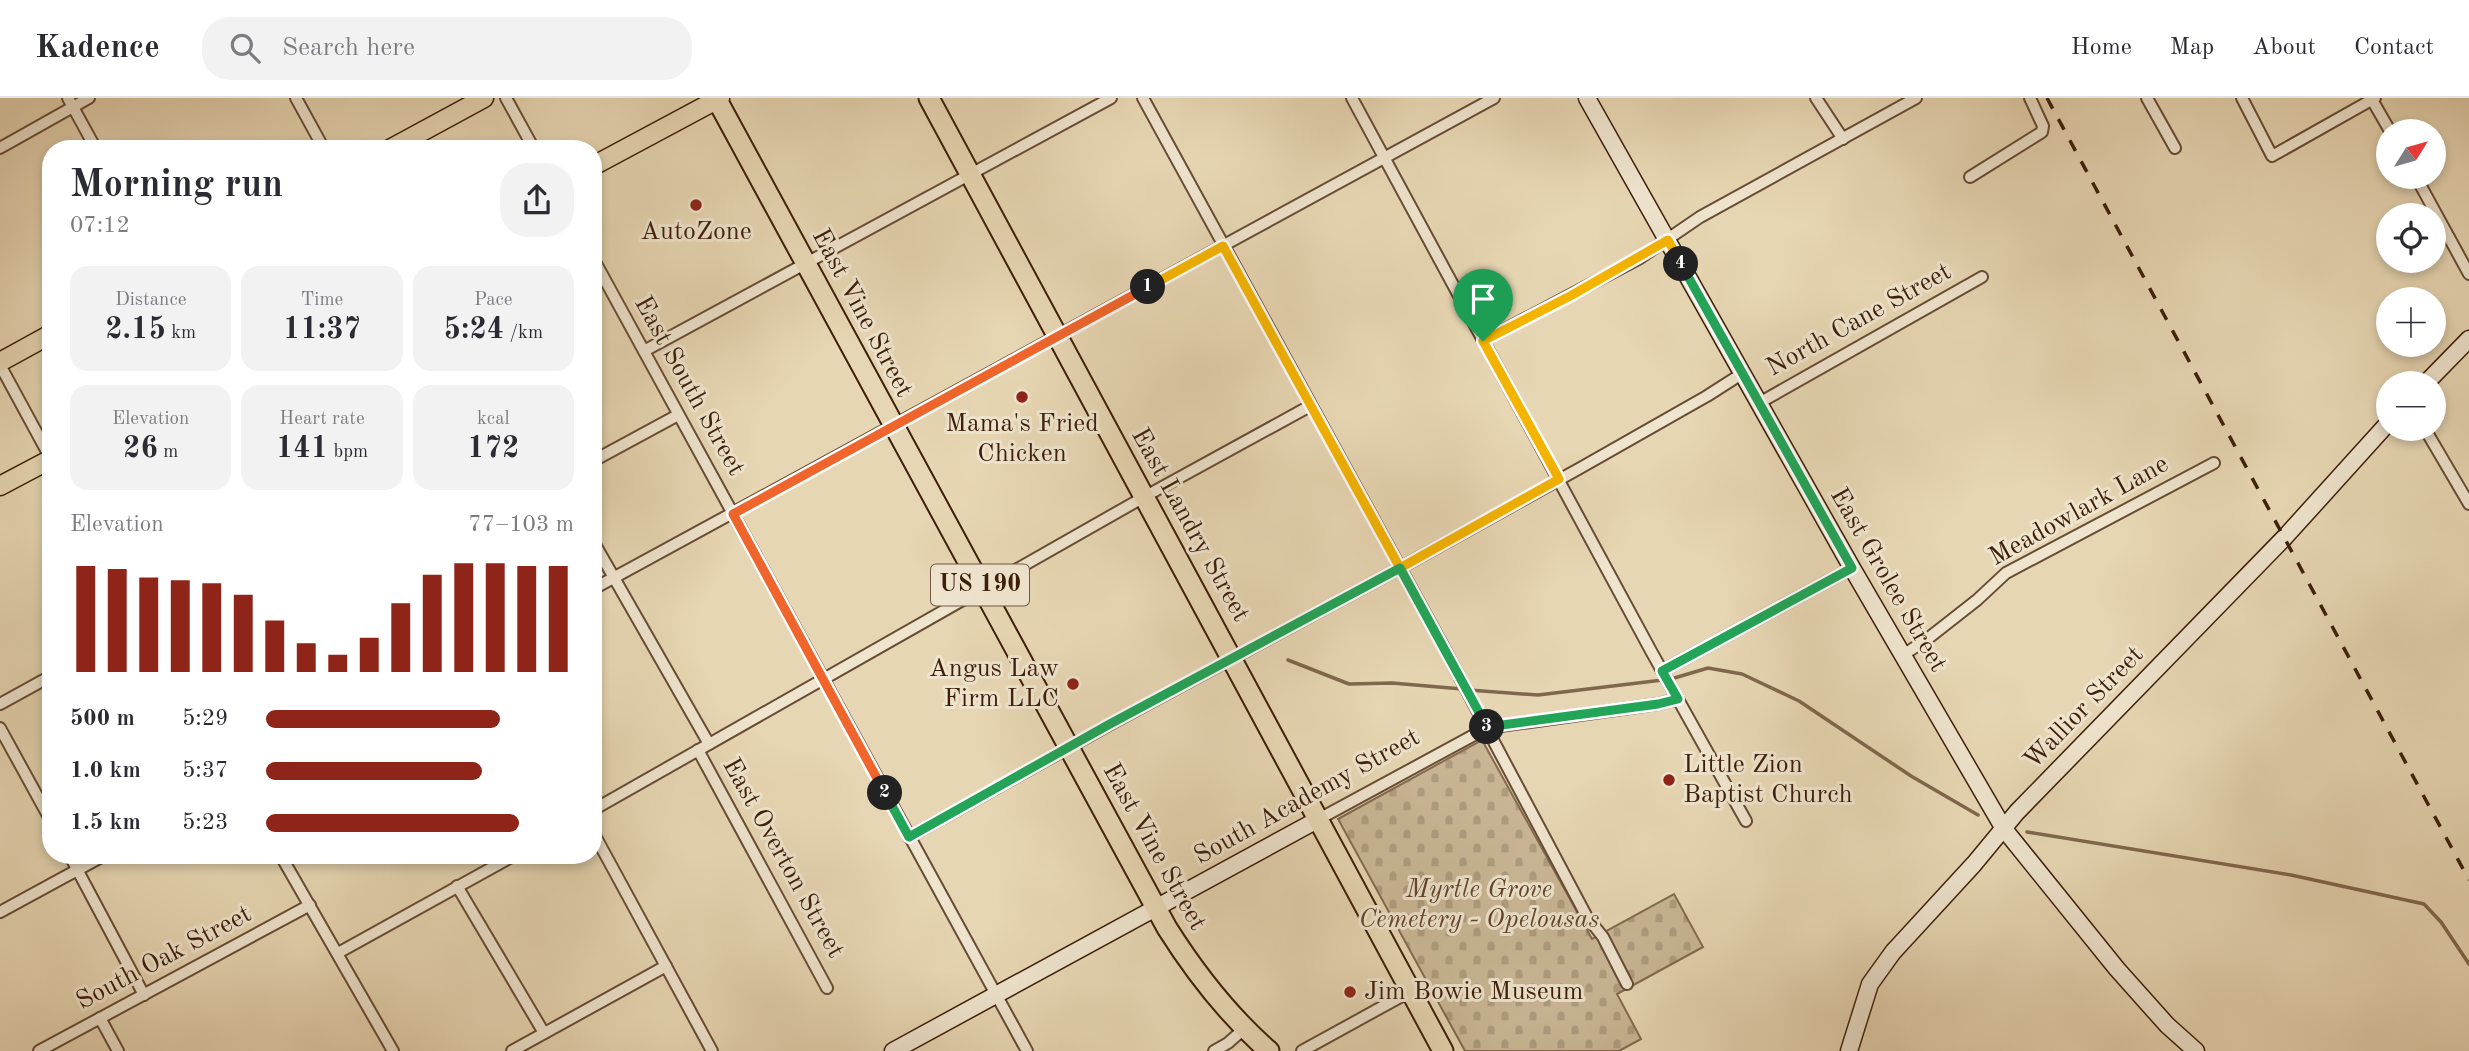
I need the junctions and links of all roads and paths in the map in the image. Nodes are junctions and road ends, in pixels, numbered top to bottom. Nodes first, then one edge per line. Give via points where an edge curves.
1 (89, 98) edge
2 (296, 98) edge
3 (484, 98) edge
4 (506, 98) edge
5 (929, 98) edge
6 (1111, 98) edge
7 (1143, 98) edge
8 (1352, 98) edge
9 (1494, 98) edge
10 (1587, 98) edge
11 (1816, 98) edge
12 (1916, 98) edge
13 (2030, 98) edge
14 (2147, 98) edge
15 (2242, 98) edge
16 (2373, 98) edge
17 (718, 99) edge
18 (71, 102) edge
19 (2384, 119) edge
20 (1843, 139) junction
21 (91, 140) edge
22 (319, 140) edge
23 (407, 140) edge
24 (529, 140) edge
25 (0, 148) edge
26 (2175, 148) dead end
27 (1384, 158) junction
28 (602, 161) edge
29 (970, 174) junction
30 (1970, 177) dead end
31 (2423, 189) edge
32 (1668, 240) junction
33 (1223, 246) junction
34 (806, 263) junction
35 (602, 274) edge
36 (2469, 274) edge
37 (1982, 276) dead end
38 (1057, 336) junction
39 (42, 339) edge
40 (2468, 340) edge
41 (1483, 341) junction
42 (644, 351) junction
43 (0, 364) edge
44 (2438, 371) edge
45 (1743, 373) junction
46 (1759, 403) junction
47 (1310, 406) junction
48 (678, 415) junction
49 (893, 426) junction
50 (2376, 436) edge
51 (2432, 441) edge
52 (42, 442) edge
53 (602, 456) edge
54 (2214, 463) dead end
55 (42, 464) edge
56 (1559, 479) junction
57 (0, 486) edge
58 (1144, 497) junction
59 (2469, 504) edge
60 (733, 514) junction
61 (602, 556) edge
62 (1400, 568) junction
63 (1852, 568) junction
64 (614, 577) junction
65 (602, 584) edge
66 (983, 589) junction
67 (1903, 655) junction
68 (1233, 659) junction
69 (1666, 677) junction
70 (823, 679) junction
71 (42, 681) edge
72 (1678, 699) junction
73 (0, 704) edge
74 (0, 727) edge
75 (1487, 728) junction
76 (703, 747) junction
77 (1069, 747) junction
78 (42, 804) edge
79 (602, 805) edge
80 (1319, 819) junction
81 (1746, 821) dead end
82 (2004, 829) junction
83 (909, 837) junction
84 (602, 849) edge
85 (74, 864) edge
86 (88, 864) edge
87 (286, 864) edge
88 (498, 864) edge
89 (77, 870) junction
90 (457, 886) junction
91 (310, 905) junction
92 (1156, 907) junction
93 (0, 912) edge
94 (338, 953) junction
95 (666, 966) junction
96 (1627, 984) dead end
97 (827, 988) dead end
98 (1411, 991) junction
99 (144, 995) junction
100 (996, 995) junction
101 (100, 1018) junction
102 (1245, 1028) junction
103 (544, 1033) junction
104 (1231, 1047) edge
105 (39, 1051) edge
106 (118, 1051) edge
107 (393, 1051) edge
108 (512, 1051) edge
109 (712, 1051) edge
110 (893, 1051) edge
111 (1027, 1051) edge
112 (1214, 1051) edge
113 (1269, 1051) edge
114 (1302, 1051) edge
115 (1443, 1051) edge
116 (1849, 1051) edge
117 (2196, 1051) edge

1 - 18 street
2 - 22 street
3 - 23 main road
4 - 24 street
5 - 29 highway, East Landry Street
6 - 29 street
7 - 33 street
8 - 27 street
9 - 27 street
10 - 32 street, East Grolee Street
11 - 20 street
12 - 20 street
13 - 30 street via 2042,132
14 - 26 street
15 - 16 street via 2272,156
16 - 19 street
17 - 28 main road
17 - 34 highway, East Vine Street / US 190
18 - 21 street
18 - 25 street
20 - 32 street via 1700,217
27 - 33 street
27 - 41 street
29 - 34 street
29 - 38 highway, East Landry Street
31 - 36 street
32 - 41 street
32 - 45 street, East Grolee Street
33 - 38 street
33 - 47 street
34 - 42 street
34 - 49 highway, East Vine Street / US 190
35 - 42 street, East South Street
37 - 46 street, North Cane Street
38 - 49 street
38 - 58 highway, East Landry Street
39 - 43 main road
40 - 44 street
41 - 56 street
42 - 48 street, East South Street
43 - 52 street
45 - 46 street, East Grolee Street
45 - 56 street, North Cane Street
46 - 63 street, East Grolee Street
47 - 58 street
47 - 62 street
48 - 53 street
48 - 60 street, East South Street
49 - 60 street
49 - 66 highway, East Vine Street / US 190
50 - 82 street, Wallior Street
51 - 59 street
54 - 67 street, Meadowlark Lane via 2006,573
55 - 57 main road
56 - 62 street, North Cane Street
56 - 69 street
58 - 66 street
58 - 68 highway, East Landry Street
60 - 64 street
60 - 70 street, East South Street
61 - 64 street, East Overton Street
62 - 68 street, North Cane Street
62 - 75 street
63 - 67 street, East Grolee Street
63 - 69 street
64 - 65 street
64 - 76 street, East Overton Street
66 - 70 street
66 - 77 highway, East Vine Street / US 190
67 - 82 street, East Grolee Street
68 - 77 street, North Cane Street
68 - 80 highway, East Landry Street
69 - 72 street
70 - 76 street
70 - 83 street, East South Street
71 - 73 street
72 - 75 street
72 - 81 street
74 - 78 street
75 - 80 street, South Academy Street
75 - 96 street
76 - 79 street
76 - 97 street, East Overton Street
77 - 83 street, North Cane Street
77 - 92 highway, East Vine Street / US 190
80 - 92 street, South Academy Street
80 - 98 highway, East Landry Street
82 - 116 street, Wallior Street via 1877,972
82 - 117 street, East Grolee Street via 2117,969
83 - 100 street, East South Street
84 - 95 street
85 - 89 street
86 - 89 street
87 - 91 street
88 - 90 street
89 - 93 street
89 - 99 street
90 - 94 street
90 - 103 street
91 - 94 street
91 - 99 street, South Oak Street
92 - 100 street, South Academy Street
92 - 102 highway, East Vine Street / US 190 via 1203,982
94 - 107 street
95 - 103 street
95 - 109 street
98 - 114 street
98 - 115 highway, East Landry Street
99 - 101 street, South Oak Street
100 - 110 street, South Academy Street
100 - 111 street, East South Street
101 - 105 street, South Oak Street
101 - 106 street
102 - 104 street
102 - 113 highway, East Vine Street / US 190
103 - 108 street
104 - 112 street

